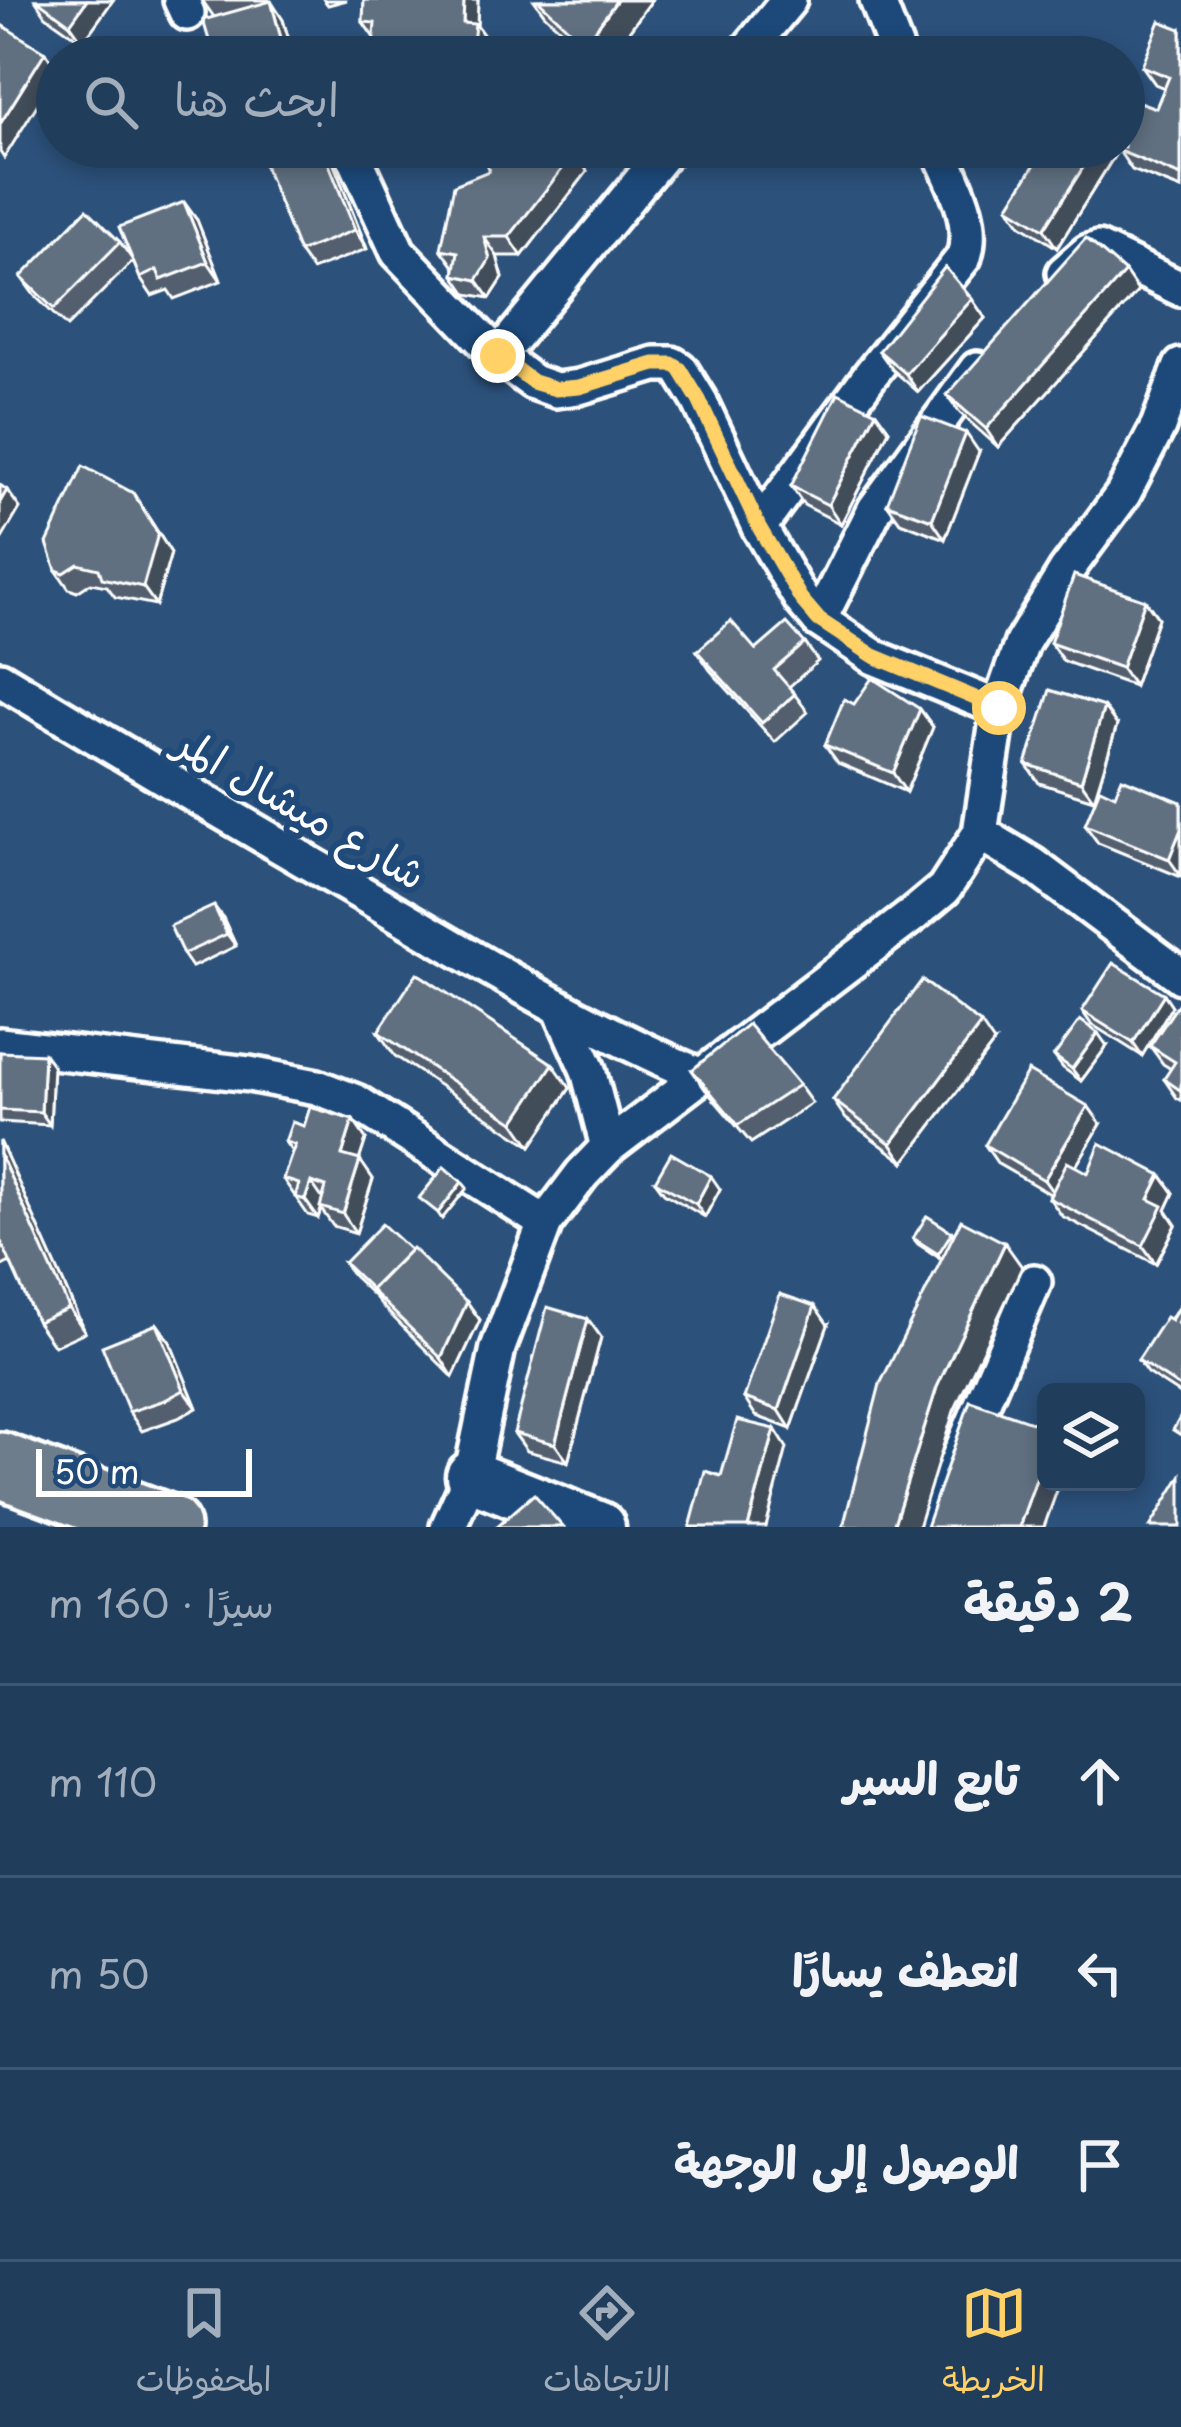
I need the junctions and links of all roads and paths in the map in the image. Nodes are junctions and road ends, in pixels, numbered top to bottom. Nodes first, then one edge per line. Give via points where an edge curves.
1 (788, 0) edge
2 (877, 0) edge
3 (759, 36) edge
4 (891, 36) edge
5 (360, 168) edge
6 (652, 168) edge
7 (947, 168) edge
8 (1181, 290) edge
9 (1040, 296) edge
10 (994, 346) edge
11 (498, 356) junction
12 (1181, 366) edge
13 (759, 527) junction
14 (819, 620) junction
15 (0, 679) edge
16 (999, 708) junction
17 (980, 833) junction
18 (1181, 976) edge
19 (560, 1008) junction
20 (0, 1045) edge
21 (700, 1076) junction
22 (608, 1147) junction
23 (545, 1223) junction
24 (1034, 1282) dead end
25 (0, 1465) edge
26 (471, 1476) junction
27 (167, 1527) edge
28 (448, 1527) edge
29 (600, 1527) edge
30 (935, 1527) edge

1 - 3 street
2 - 4 street
5 - 11 street via 398,252
6 - 11 street
7 - 13 street via 967,218 964,257
8 - 9 street via 1098,249
10 - 14 street via 875,509
11 - 13 street via 556,389 655,364 680,369
12 - 16 street via 1123,494 1022,643
13 - 14 street
14 - 16 street via 874,656
15 - 19 street, شارع ميشال المر
16 - 17 street
17 - 18 street
17 - 21 street via 944,889
19 - 21 street, شارع ميشال المر
19 - 22 street via 588,1070
20 - 23 street via 317,1087 356,1102
21 - 22 street
22 - 23 street
23 - 26 street via 499,1348
24 - 30 street
25 - 27 highway
26 - 28 street
26 - 29 street

